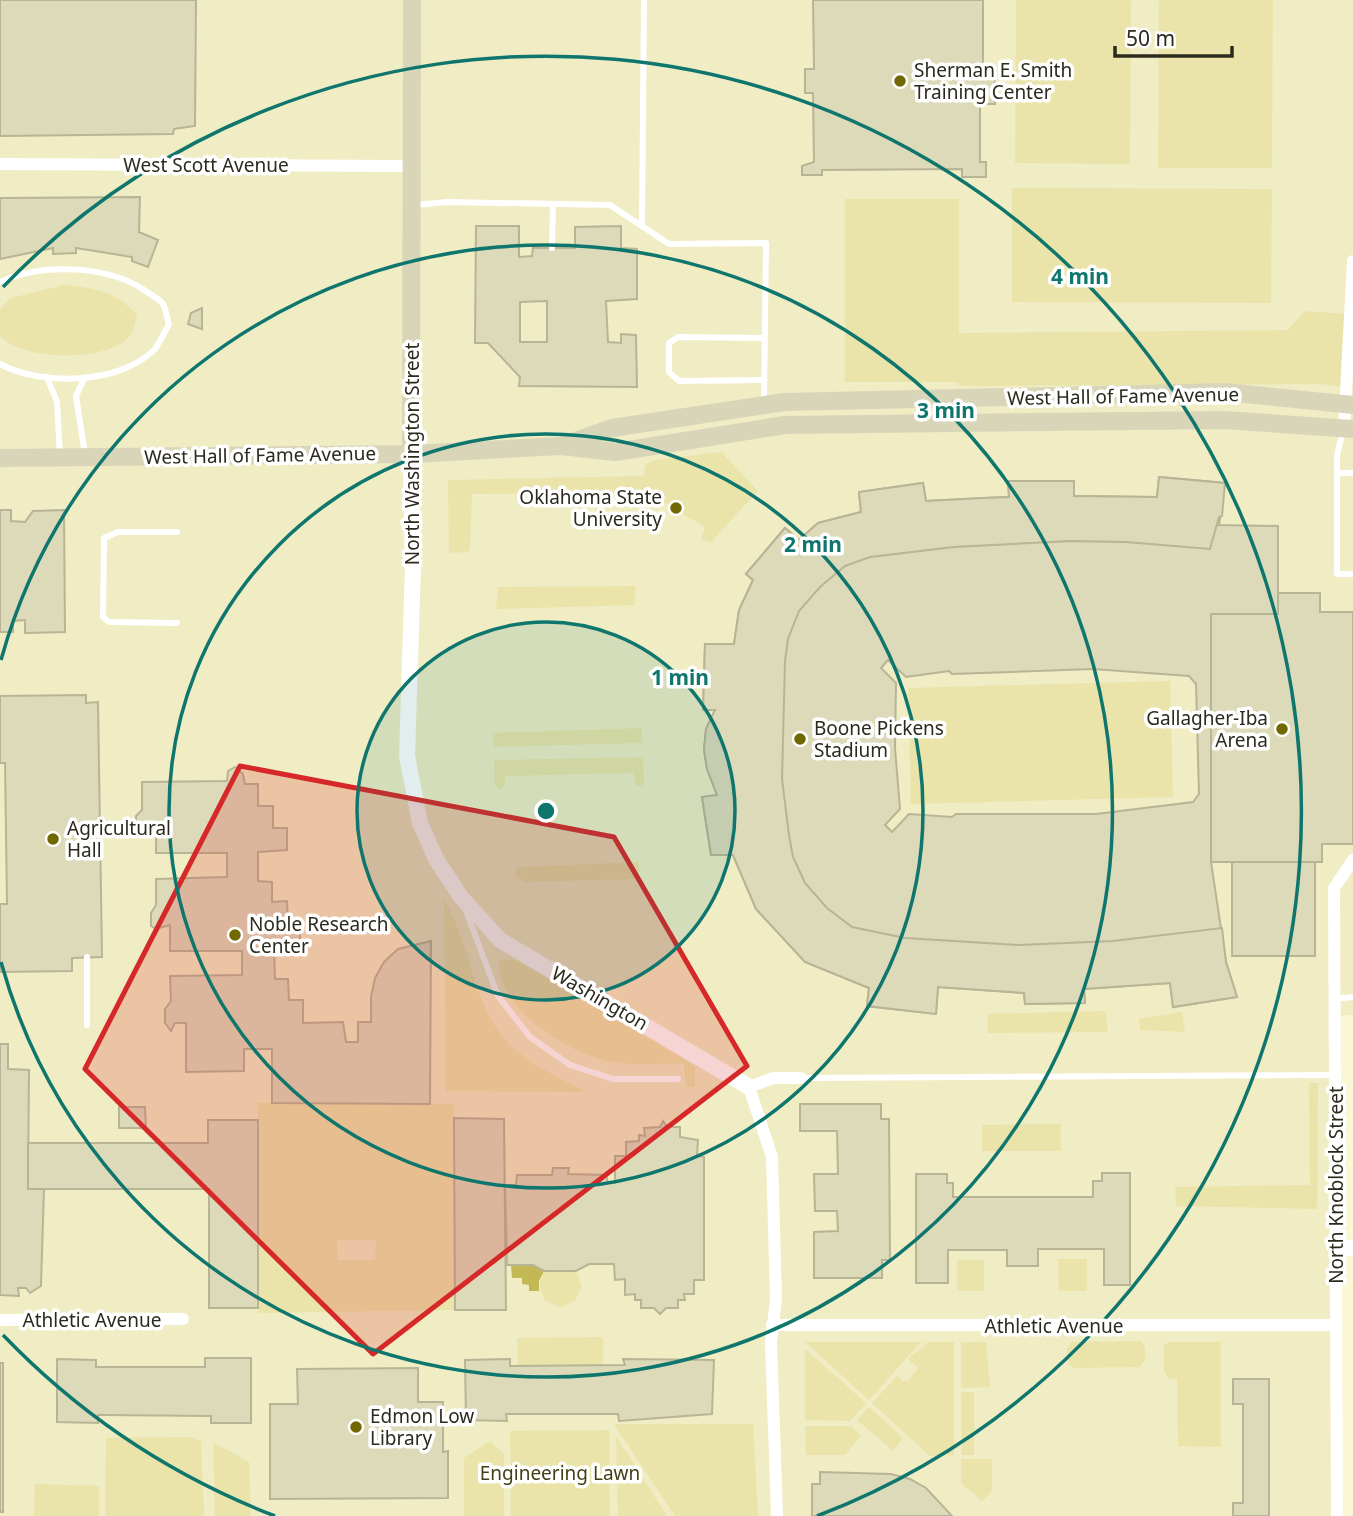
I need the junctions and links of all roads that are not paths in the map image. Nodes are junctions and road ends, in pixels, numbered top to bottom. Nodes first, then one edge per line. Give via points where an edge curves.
1 (412, 0) edge
2 (644, 0) edge
3 (0, 164) edge
4 (413, 166) junction
5 (552, 204) junction
6 (413, 205) junction
7 (642, 224) junction
8 (552, 248) dead end
9 (1353, 261) edge
10 (0, 282) edge
11 (764, 338) junction
12 (0, 364) edge
13 (47, 377) junction
14 (85, 377) junction
15 (764, 380) junction
16 (1350, 404) edge
17 (764, 405) junction
18 (1349, 428) edge
19 (561, 446) junction
20 (411, 454) junction
21 (60, 457) junction
22 (85, 457) junction
23 (0, 458) edge
24 (1337, 473) junction
25 (1353, 473) edge
26 (177, 532) dead end
27 (1353, 573) edge
28 (177, 623) dead end
29 (1353, 860) edge
30 (461, 897) junction
31 (87, 957) dead end
32 (1353, 997) edge
33 (1334, 999) junction
34 (87, 1025) dead end
35 (1335, 1075) junction
36 (801, 1078) joint
37 (678, 1079) dead end
38 (749, 1087) junction
39 (1336, 1248) junction
40 (1353, 1248) edge
41 (183, 1319) dead end
42 (0, 1320) edge
43 (772, 1325) junction
44 (1336, 1325) junction
45 (777, 1516) edge
46 (1337, 1516) edge

1 - 4 main road, North Washington Street
2 - 7 lane
3 - 4 street, West Scott Avenue
4 - 6 main road, North Washington Street
5 - 6 lane
5 - 7 lane via 610,205
5 - 8 lane
6 - 20 main road, North Washington Street
7 - 11 lane via 669,244 766,243
9 - 16 street
10 - 14 lane via 61,270 97,272 135,282 163,304 169,325 154,349 118,371
11 - 15 lane
11 - 15 lane via 678,337 668,343 668,372 679,381
12 - 13 lane via 15,372
13 - 14 lane
13 - 21 lane via 57,402
14 - 22 lane via 76,396
15 - 17 lane
16 - 17 main road, West Hall of Fame Avenue via 1226,392
16 - 18 street
17 - 19 main road, West Hall of Fame Avenue via 612,428
18 - 19 main road, West Hall of Fame Avenue via 1224,419 785,425 616,452
18 - 24 lane via 1337,455
19 - 20 main road, West Hall of Fame Avenue
20 - 22 main road, West Hall of Fame Avenue
20 - 30 street, North Washington Street via 409,772 420,823
21 - 22 main road, West Hall of Fame Avenue
21 - 23 main road, West Hall of Fame Avenue
24 - 25 lane
24 - 27 lane via 1337,574
26 - 28 lane via 118,532 104,538 103,617 109,622
29 - 33 street, North Knoblock Street via 1334,888
30 - 37 lane via 498,996 530,1037 570,1065 613,1079
30 - 38 street, Washington via 500,940
31 - 34 lane
32 - 33 lane
33 - 35 street, North Knoblock Street
35 - 36 lane
35 - 39 street, North Knoblock Street
36 - 38 street via 773,1078
38 - 43 street via 772,1157 776,1299
39 - 40 street
39 - 44 street, North Knoblock Street
41 - 42 street, Athletic Avenue
43 - 44 street, Athletic Avenue
43 - 45 street
44 - 46 street, North Knoblock Street

